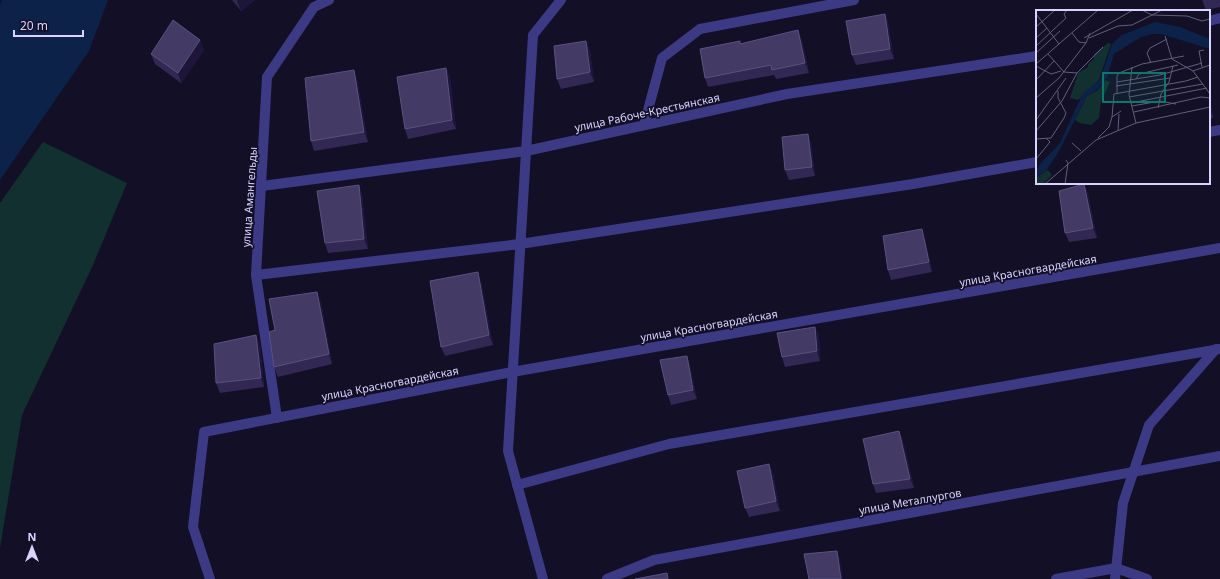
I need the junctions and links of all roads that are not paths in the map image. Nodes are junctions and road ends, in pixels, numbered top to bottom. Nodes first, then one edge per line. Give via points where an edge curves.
1 (329, 0) edge
2 (561, 0) edge
3 (854, 0) edge
4 (1220, 18) edge
5 (1210, 21) edge
6 (1036, 56) edge
7 (644, 126) junction
8 (1220, 130) edge
9 (1210, 132) edge
10 (526, 151) junction
11 (1036, 162) edge
12 (262, 186) junction
13 (520, 244) junction
14 (1220, 248) edge
15 (256, 275) junction
16 (1218, 348) edge
17 (512, 372) junction
18 (277, 418) junction
19 (1220, 456) edge
20 (1133, 473) junction
21 (517, 485) junction
22 (1116, 568) junction
23 (210, 579) edge
24 (543, 579) edge
25 (607, 579) edge
26 (1056, 579) edge
27 (1115, 579) edge
28 (1147, 579) edge

1 - 12 street, улица Амангельды via 314,7 267,77
2 - 10 street via 533,35
3 - 7 street via 700,29 662,58
4 - 5 street
6 - 7 street, улица Рабоче-Крестьянская via 787,94
7 - 10 street, улица Рабоче-Крестьянская
8 - 9 street
10 - 12 street, улица Рабоче-Крестьянская
10 - 13 street
11 - 13 street via 913,184
12 - 15 street, улица Амангельды
13 - 15 street
13 - 17 street
14 - 17 street, улица Красногвардейская
15 - 18 street, улица Амангельды
16 - 20 street via 1149,425
16 - 21 street via 669,444
17 - 18 street, улица Красногвардейская
17 - 21 street via 508,451
18 - 23 street, улица Красногвардейская via 204,432 193,527
19 - 20 street, улица Металлургов
20 - 22 street via 1123,503
20 - 25 street, улица Металлургов via 654,560
21 - 24 street
22 - 26 street
22 - 27 street
22 - 28 street

